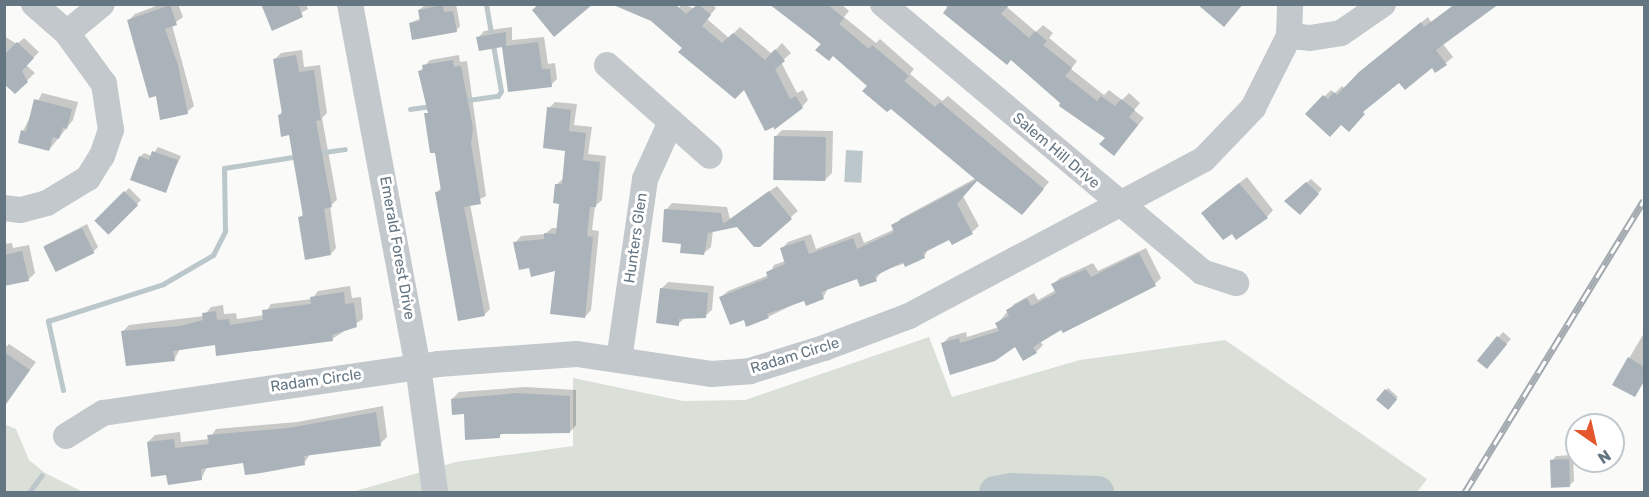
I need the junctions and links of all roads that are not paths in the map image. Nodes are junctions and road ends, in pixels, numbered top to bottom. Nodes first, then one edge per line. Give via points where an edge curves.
1 (34, 4) edge
2 (102, 4) edge
3 (350, 4) edge
4 (883, 4) edge
5 (1290, 4) edge
6 (1383, 4) edge
7 (66, 33) junction
8 (1289, 36) junction
9 (606, 65) dead end
10 (671, 122) junction
11 (710, 156) dead end
12 (1120, 205) junction
13 (4, 208) edge
14 (1236, 283) dead end
15 (619, 360) junction
16 (418, 366) junction
17 (66, 436) dead end
18 (435, 492) edge

1 - 7 street
2 - 7 street
3 - 16 street, Emerald Forest Drive
4 - 12 street, Salem Hill Drive
5 - 8 street, Radam Circle
6 - 8 street via 1341,33 1310,38
7 - 13 street via 104,84 110,103 111,130 102,156 88,178 47,203 21,210
8 - 12 street, Radam Circle via 1253,108 1204,159
9 - 10 street
10 - 11 street
10 - 15 street, Hunters Glen via 645,179
12 - 14 street, Salem Hill Drive via 1202,272
12 - 15 street, Radam Circle via 909,316 760,368 711,374
15 - 16 street, Radam Circle via 542,353
16 - 17 street, Radam Circle via 103,412
16 - 18 street, Emerald Forest Drive

